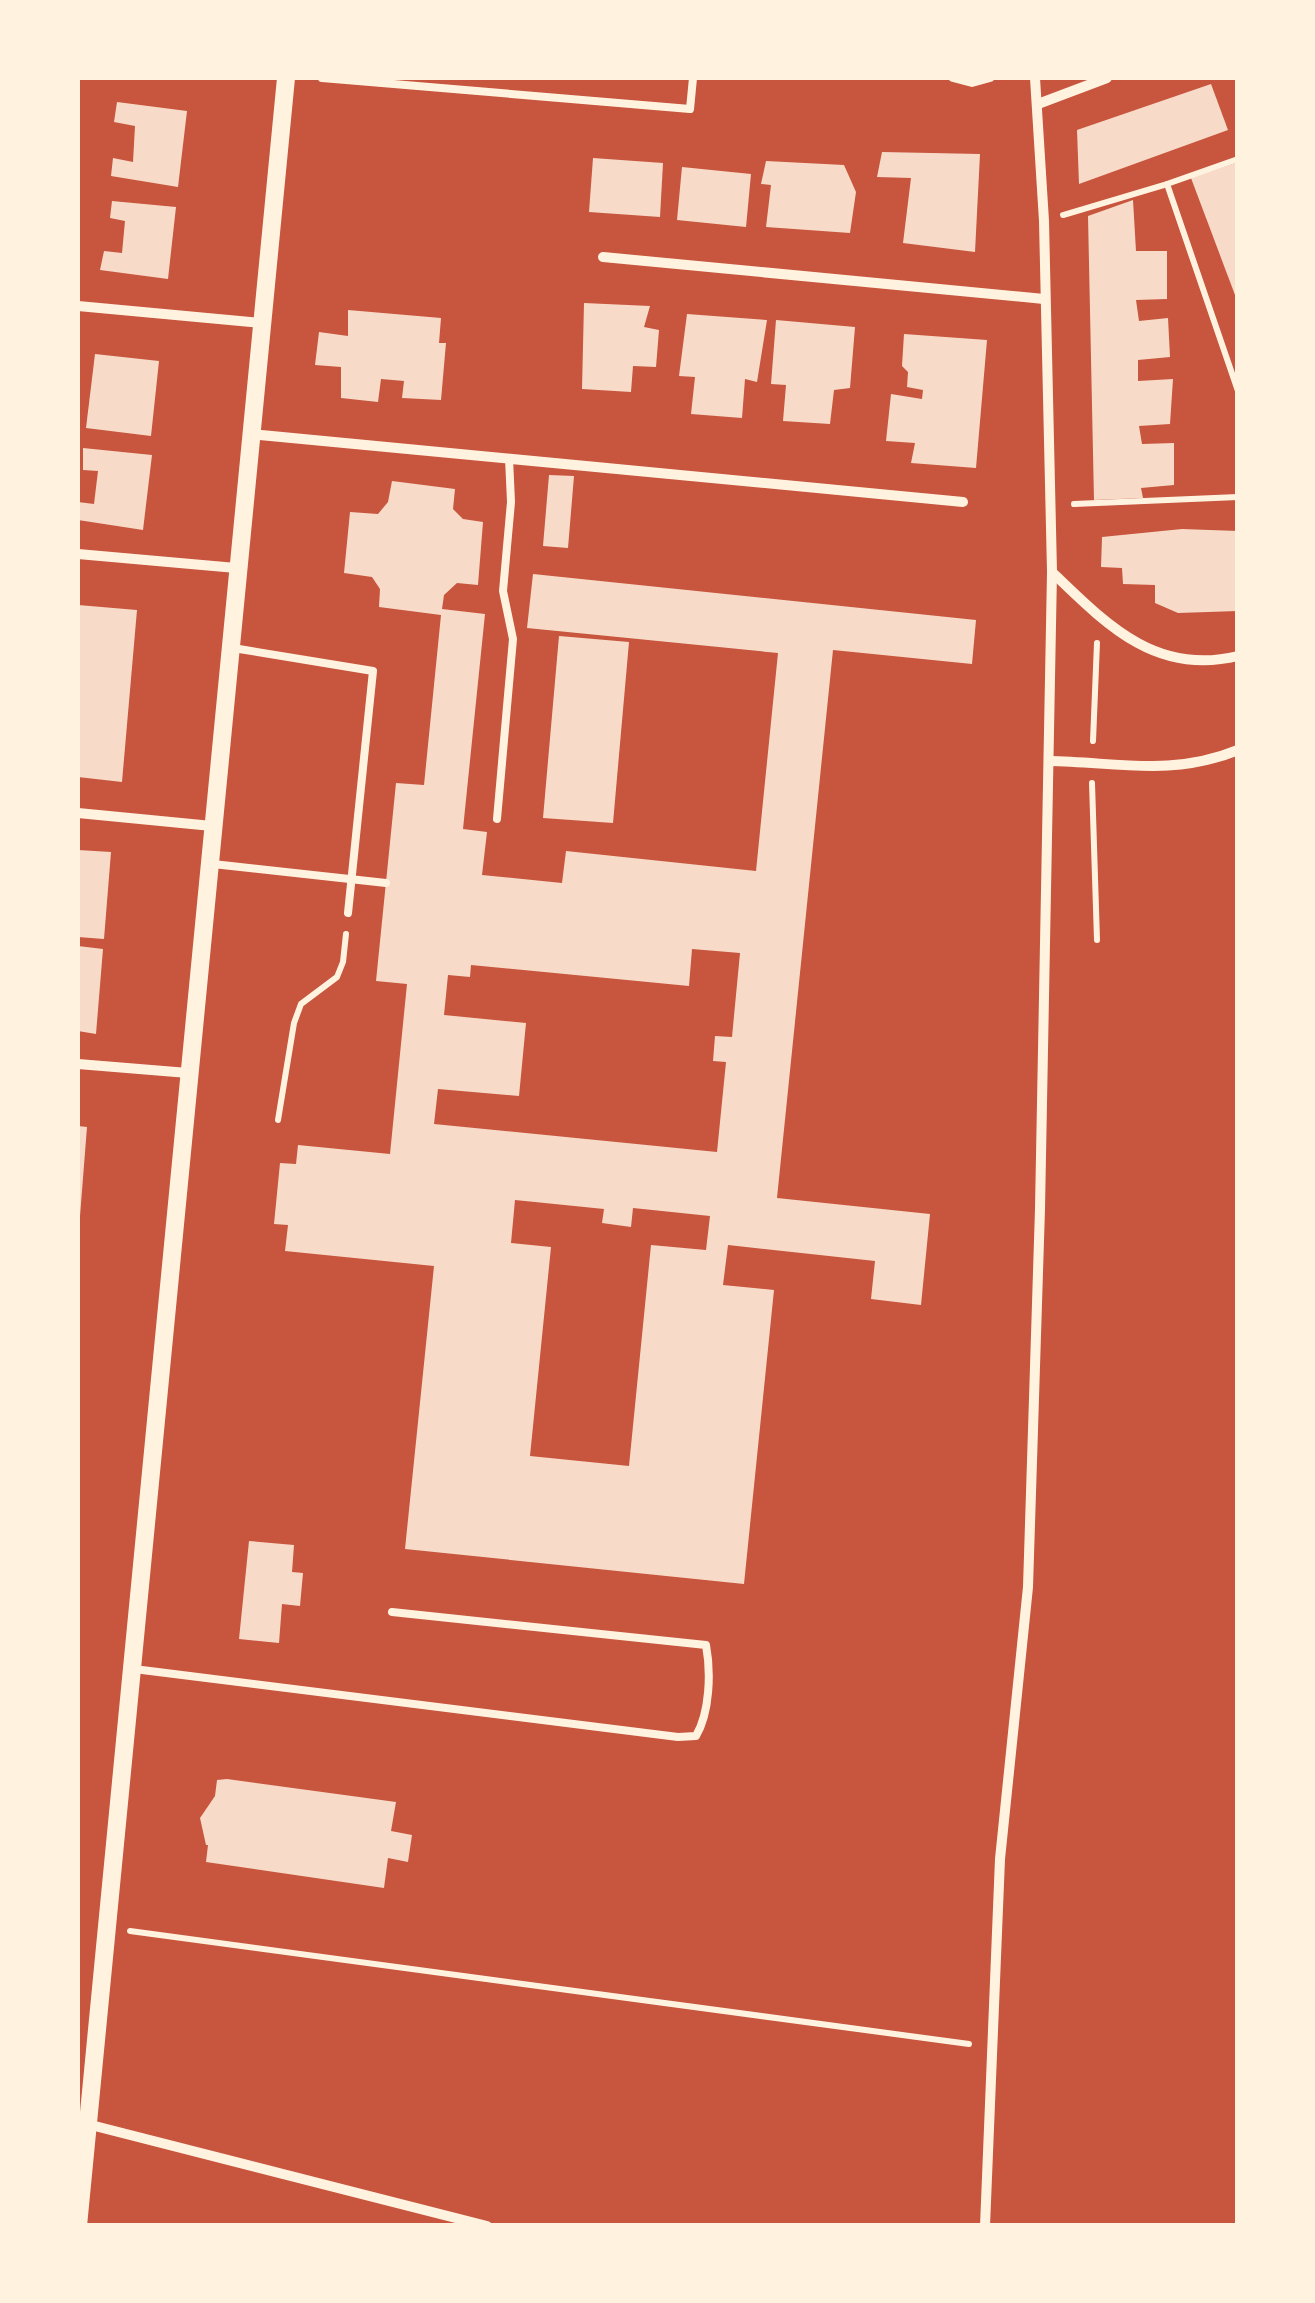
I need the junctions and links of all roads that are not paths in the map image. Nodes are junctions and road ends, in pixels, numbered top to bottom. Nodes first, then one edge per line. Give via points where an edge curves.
1 (286, 78) edge
2 (322, 78) edge
3 (694, 78) edge
4 (953, 78) edge
5 (990, 78) edge
6 (1035, 78) edge
7 (1108, 78) edge
8 (1038, 104) junction
9 (603, 257) dead end
10 (1044, 299) junction
11 (78, 306) edge
12 (261, 323) junction
13 (250, 434) junction
14 (509, 458) junction
15 (964, 502) dead end
16 (78, 554) edge
17 (236, 568) junction
18 (1052, 572) junction
19 (229, 647) junction
20 (1238, 656) edge
21 (1238, 750) edge
22 (1048, 761) junction
23 (78, 813) edge
24 (496, 819) dead end
25 (212, 826) junction
26 (209, 863) junction
27 (353, 880) junction
28 (386, 883) dead end
29 (348, 913) road end
30 (78, 1064) edge
31 (188, 1073) junction
32 (392, 1612) dead end
33 (131, 1669) junction
34 (82, 2121) edge
35 (78, 2226) edge
36 (487, 2226) edge
37 (984, 2226) edge

1 - 12 street
2 - 3 lane via 690,110
4 - 5 lane
6 - 8 street
7 - 8 street
8 - 10 street
9 - 10 street
10 - 18 street
11 - 12 street
12 - 13 street
13 - 14 street
13 - 17 street
14 - 15 street
14 - 24 lane via 503,591 514,640
16 - 17 street
17 - 19 street
18 - 20 street via 1101,620 1164,657 1208,663
18 - 22 street
19 - 25 street
19 - 27 lane via 373,671
21 - 22 street via 1207,762 1155,768
22 - 37 street via 1028,1587 1000,1860
23 - 25 street
25 - 26 street
26 - 27 lane
26 - 31 street
27 - 28 lane
27 - 29 lane
30 - 31 street
31 - 33 street
32 - 33 lane via 706,1645 704,1723 696,1736 678,1737
33 - 34 street
34 - 35 street
34 - 36 street

